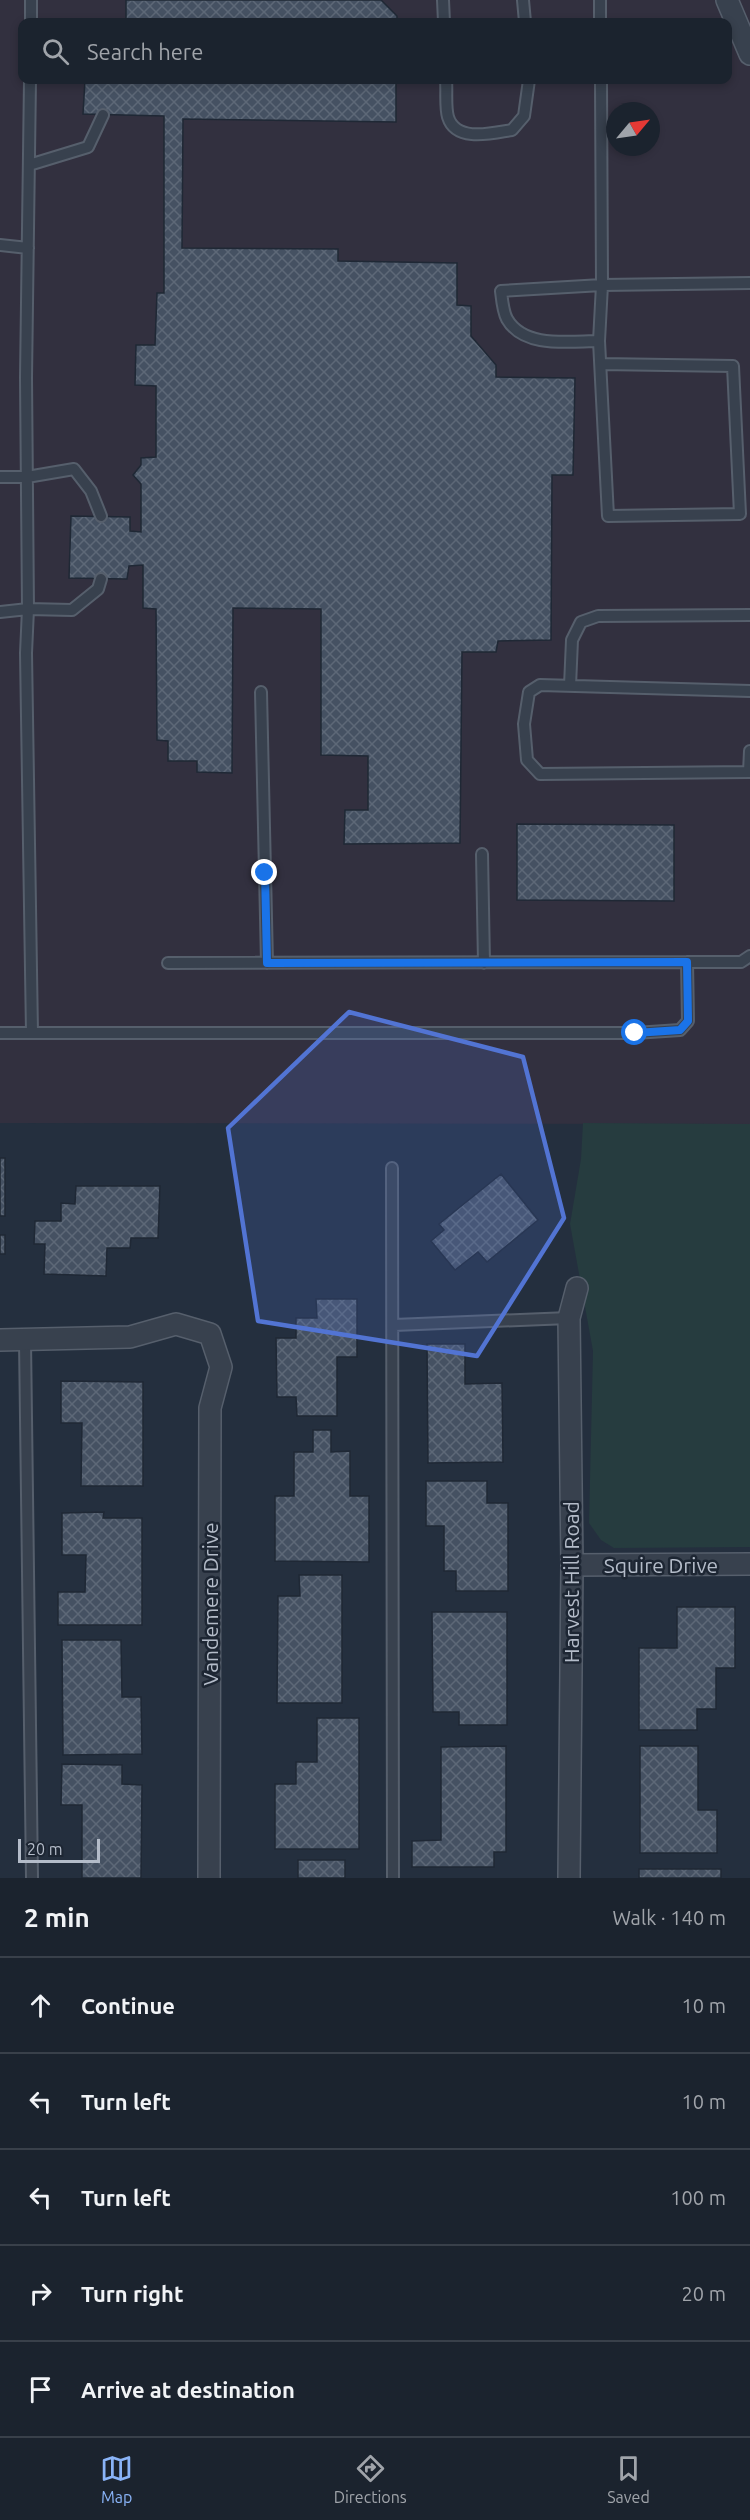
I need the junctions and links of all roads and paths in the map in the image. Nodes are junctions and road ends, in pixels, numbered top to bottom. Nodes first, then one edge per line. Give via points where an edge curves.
1 (32, 0) edge
2 (443, 0) edge
3 (524, 0) edge
4 (600, 0) edge
5 (727, 0) edge
6 (31, 18) edge
7 (444, 18) edge
8 (525, 18) edge
9 (600, 18) edge
10 (750, 54) edge
11 (30, 84) edge
12 (446, 84) edge
13 (528, 84) edge
14 (601, 84) edge
15 (103, 115) dead end
16 (30, 165) junction
17 (0, 245) edge
18 (28, 248) junction
19 (750, 283) edge
20 (602, 285) junction
21 (600, 341) junction
22 (601, 364) junction
23 (0, 477) edge
24 (27, 477) junction
25 (101, 516) dead end
26 (101, 579) dead end
27 (28, 609) junction
28 (0, 612) edge
29 (750, 615) edge
30 (570, 686) junction
31 (750, 691) edge
32 (261, 692) dead end
33 (750, 751) edge
34 (749, 772) edge
35 (482, 854) dead end
36 (750, 956) edge
37 (687, 962) junction
38 (168, 963) dead end
39 (267, 963) junction
40 (484, 963) junction
41 (0, 1033) edge
42 (32, 1033) junction
43 (392, 1168) dead end
44 (577, 1288) dead end
45 (569, 1318) junction
46 (394, 1325) junction
47 (0, 1340) edge
48 (25, 1341) junction
49 (750, 1564) edge
50 (572, 1565) junction
51 (32, 1878) edge
52 (209, 1878) edge
53 (393, 1878) edge
54 (569, 1878) edge

1 - 6 lane
2 - 7 lane
3 - 8 lane
4 - 9 lane
5 - 10 street
11 - 16 lane
12 - 13 lane via 448,118 455,127 472,135 512,130 524,116
14 - 20 lane
15 - 16 lane via 88,147
16 - 18 lane
17 - 18 lane
18 - 24 lane
19 - 20 lane
20 - 21 lane
20 - 21 lane via 501,291 506,318 519,333 541,340
21 - 22 lane
22 - 22 lane via 608,516 740,514 733,366
23 - 24 lane
24 - 25 lane via 74,470 91,490
24 - 27 lane
26 - 27 lane via 98,589 72,610
27 - 28 lane
27 - 42 lane
29 - 30 lane via 598,616 581,622 572,640
30 - 31 lane
30 - 34 lane via 540,685 529,692 524,724 526,760 540,774
32 - 39 lane
33 - 34 lane
35 - 40 lane
36 - 37 lane via 741,962
37 - 40 lane
37 - 42 lane via 688,1021 680,1030
38 - 39 lane
39 - 40 lane
41 - 42 lane
43 - 46 lane
44 - 45 street, Harvest Hill Road
45 - 46 lane
45 - 50 street, Harvest Hill Road
46 - 53 lane
47 - 48 street
48 - 51 lane
48 - 52 street, Vandemere Drive via 130,1337 176,1324 210,1334 221,1367 210,1408
49 - 50 street, Squire Drive
50 - 54 street, Harvest Hill Road

